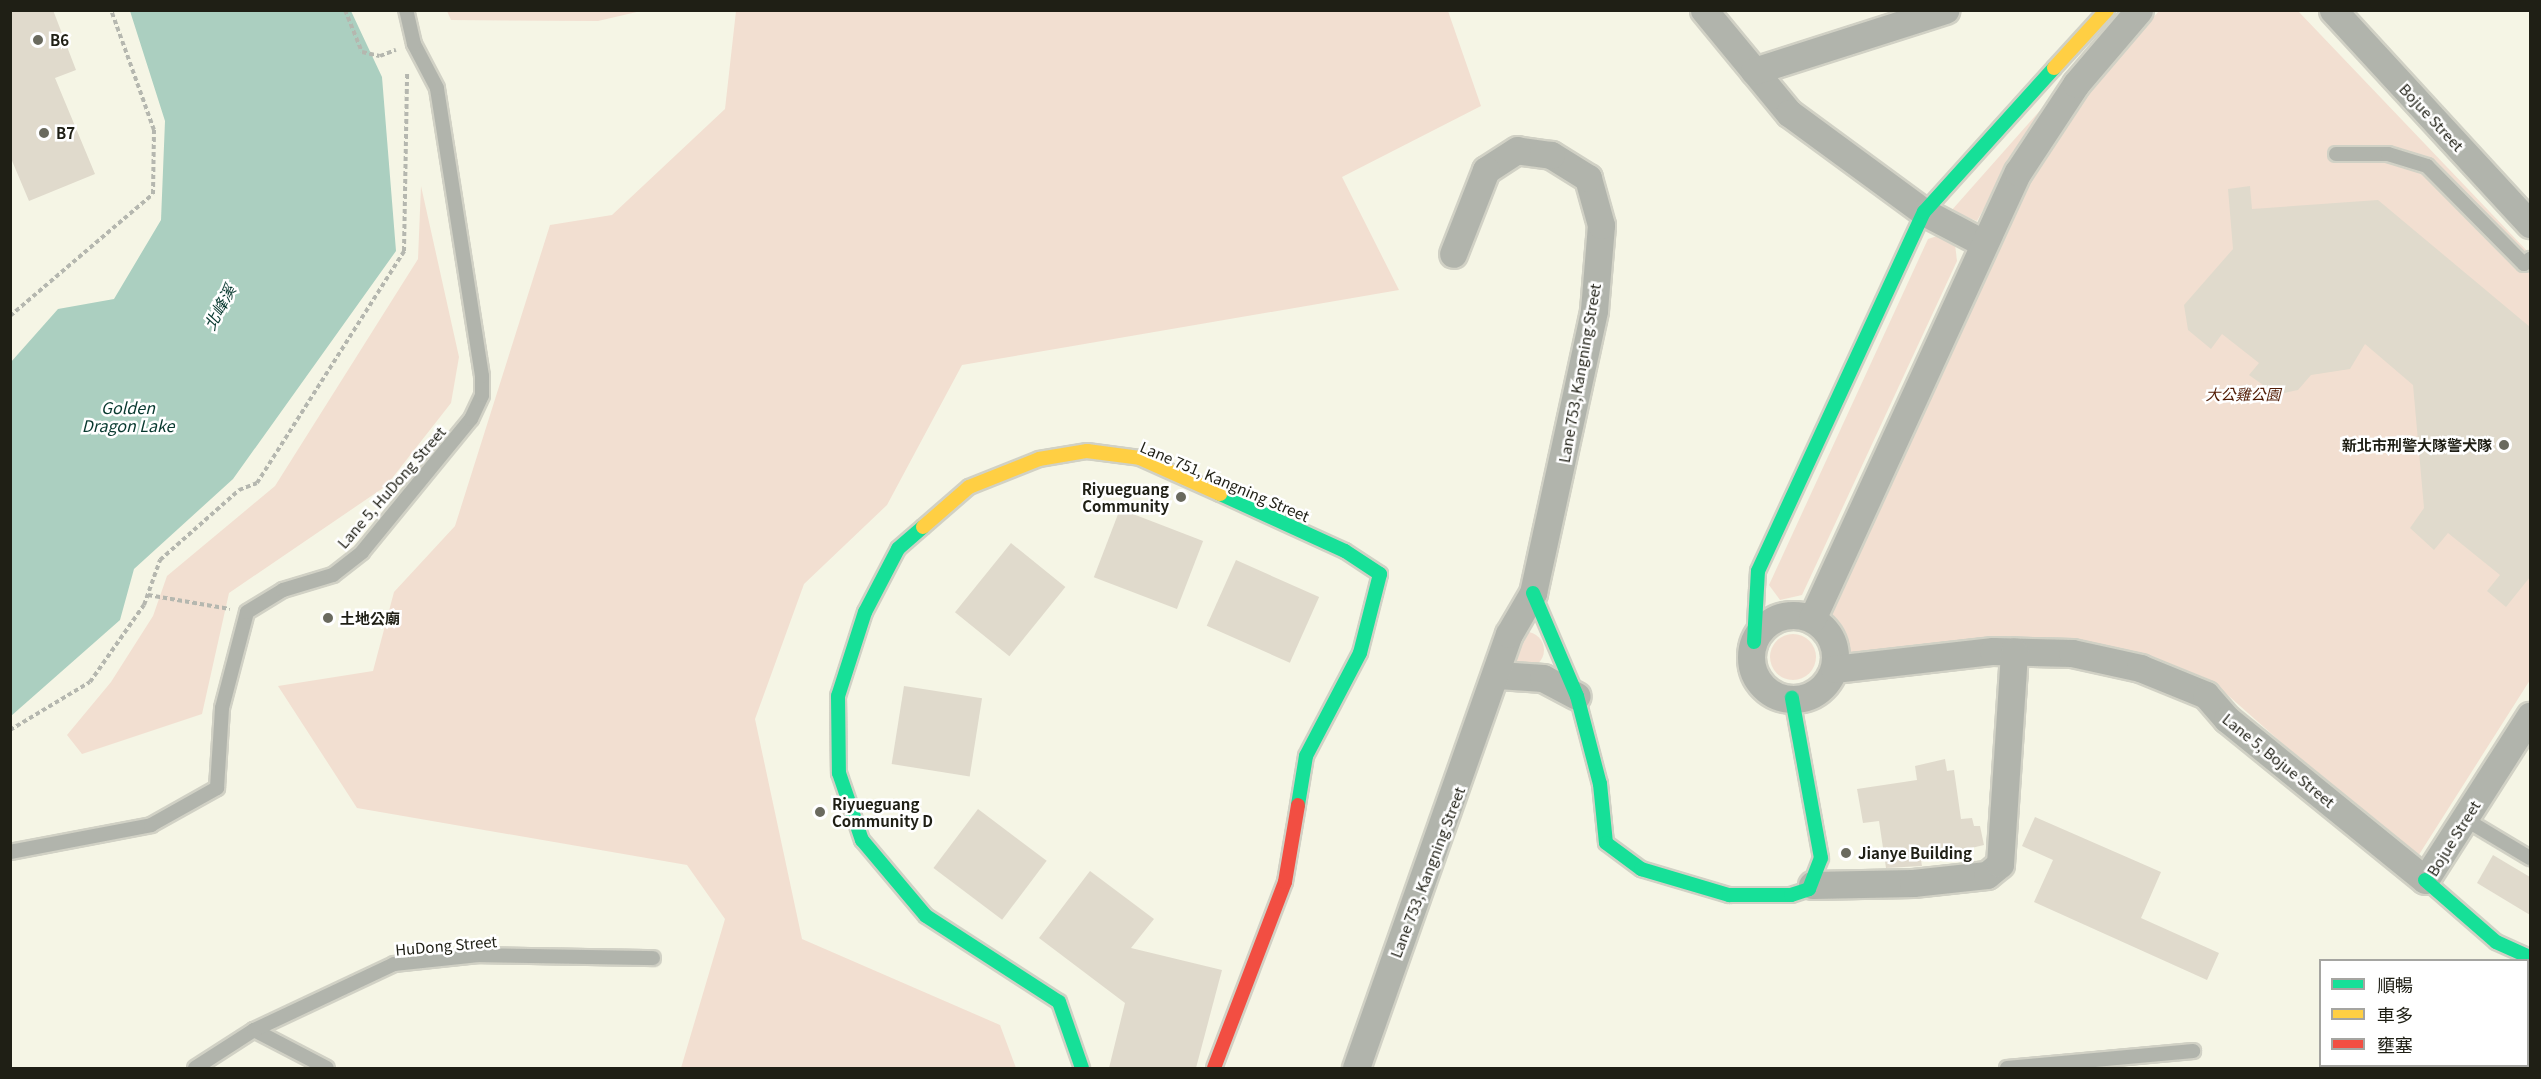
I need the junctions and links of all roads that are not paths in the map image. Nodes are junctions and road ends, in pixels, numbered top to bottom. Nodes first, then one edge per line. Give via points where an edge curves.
1 (406, 10) edge
2 (1704, 10) edge
3 (1945, 10) edge
4 (2107, 10) edge
5 (2139, 10) edge
6 (2333, 10) edge
7 (1754, 71) junction
8 (2336, 154) dead end
9 (1923, 212) junction
10 (2530, 224) edge
11 (1983, 243) junction
12 (1453, 254) dead end
13 (2530, 259) edge
14 (1533, 593) junction
15 (1812, 619) junction
16 (1754, 642) junction
17 (2014, 651) junction
18 (1834, 669) junction
19 (1498, 675) junction
20 (1577, 696) junction
21 (1792, 698) junction
22 (2530, 717) edge
23 (2465, 819) junction
24 (10, 852) edge
25 (2530, 858) edge
26 (2426, 880) junction
27 (1812, 885) junction
28 (2530, 957) edge
29 (653, 958) dead end
30 (254, 1030) junction
31 (2193, 1051) dead end
32 (195, 1068) edge
33 (327, 1068) edge
34 (1082, 1068) edge
35 (1214, 1068) edge
36 (1356, 1068) edge
37 (2007, 1068) edge

1 - 24 lane, Lane 5, HuDong Street via 414,44 437,88 482,395 471,419 362,552 333,574 283,590 248,612 222,708 217,788 151,825
2 - 7 street
3 - 7 street
4 - 9 street
5 - 11 street via 2051,122
6 - 10 street, Bojue Street
7 - 9 street via 1789,113
8 - 13 lane via 2388,154 2427,165 2524,264
9 - 11 street
9 - 16 street via 1758,572
11 - 15 street
12 - 14 street, Lane 753, Kangning Street via 1486,170 1517,150 1551,156 1588,178 1602,225 1594,310
14 - 19 street, Lane 753, Kangning Street via 1514,622
14 - 20 street
15 - 16 street via 1784,615 1761,630
15 - 18 street via 1831,637
16 - 21 street via 1754,670 1761,682
17 - 18 street, Lane 5, Bojue Street
17 - 26 street, Lane 5, Bojue Street via 2072,653 2140,668 2206,695 2227,719
17 - 27 street via 2000,864 1987,875 1913,883
18 - 21 street via 1822,687
19 - 20 street via 1543,678
19 - 36 street, Lane 753, Kangning Street
20 - 27 street via 1600,784 1606,843 1641,869 1729,894 1791,895
21 - 27 street via 1821,858
22 - 23 street, Bojue Street
23 - 25 lane
23 - 26 street, Bojue Street
26 - 28 street, Bojue Street via 2496,942
29 - 30 lane, HuDong Street via 479,955 394,964
30 - 32 lane, HuDong Street
30 - 33 lane
31 - 37 lane
34 - 35 street, Lane 751, Kangning Street via 1059,1002 926,916 862,840 839,772 838,696 865,612 898,549 969,487 1039,459 1087,451 1140,458 1345,551 1380,574 1360,653 1306,756 1285,882

